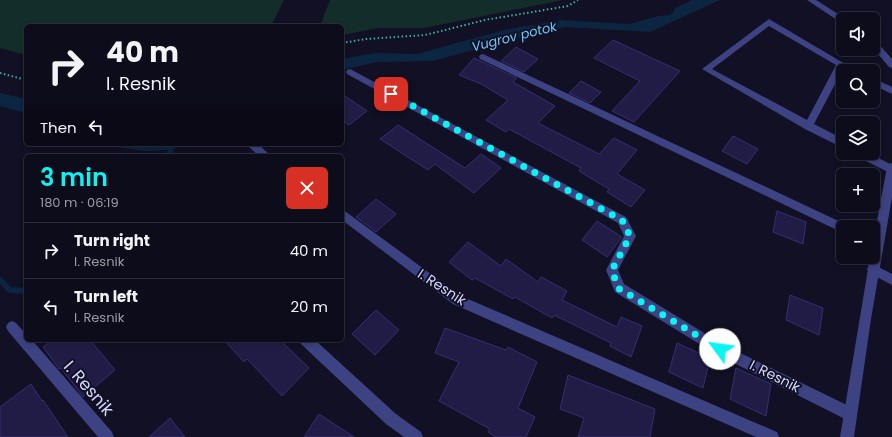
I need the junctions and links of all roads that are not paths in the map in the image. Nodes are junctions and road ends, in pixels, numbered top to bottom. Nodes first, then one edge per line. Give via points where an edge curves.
1 (811, 0) edge
2 (836, 16) edge
3 (880, 49) edge
4 (483, 56) dead end
5 (888, 56) edge
6 (839, 64) edge
7 (892, 65) edge
8 (350, 72) dead end
9 (836, 74) edge
10 (880, 85) edge
11 (892, 91) edge
12 (808, 126) junction
13 (836, 140) edge
14 (254, 146) edge
15 (264, 154) edge
16 (873, 160) edge
17 (892, 167) edge
18 (892, 170) edge
19 (344, 215) edge
20 (880, 222) edge
21 (836, 225) edge
22 (873, 264) edge
23 (873, 269) junction
24 (892, 280) edge
25 (12, 326) dead end
26 (24, 340) edge
27 (26, 342) edge
28 (308, 342) edge
29 (850, 414) junction
30 (107, 437) edge
31 (416, 437) edge
32 (772, 437) edge
33 (847, 437) edge

1 - 2 street
3 - 5 street
4 - 21 street
5 - 7 street
6 - 12 street via 768,22 706,69
8 - 29 street, I. Resnik via 622,220 630,236 612,270 618,288 720,349
9 - 12 street
10 - 11 street
12 - 13 street
14 - 15 street
16 - 18 street
17 - 18 street
18 - 20 street
19 - 32 street, I. Resnik via 457,300
22 - 23 street
23 - 24 street
23 - 29 street
25 - 26 street, I. Resnik
27 - 30 street, I. Resnik
28 - 31 street via 391,419
29 - 33 street

